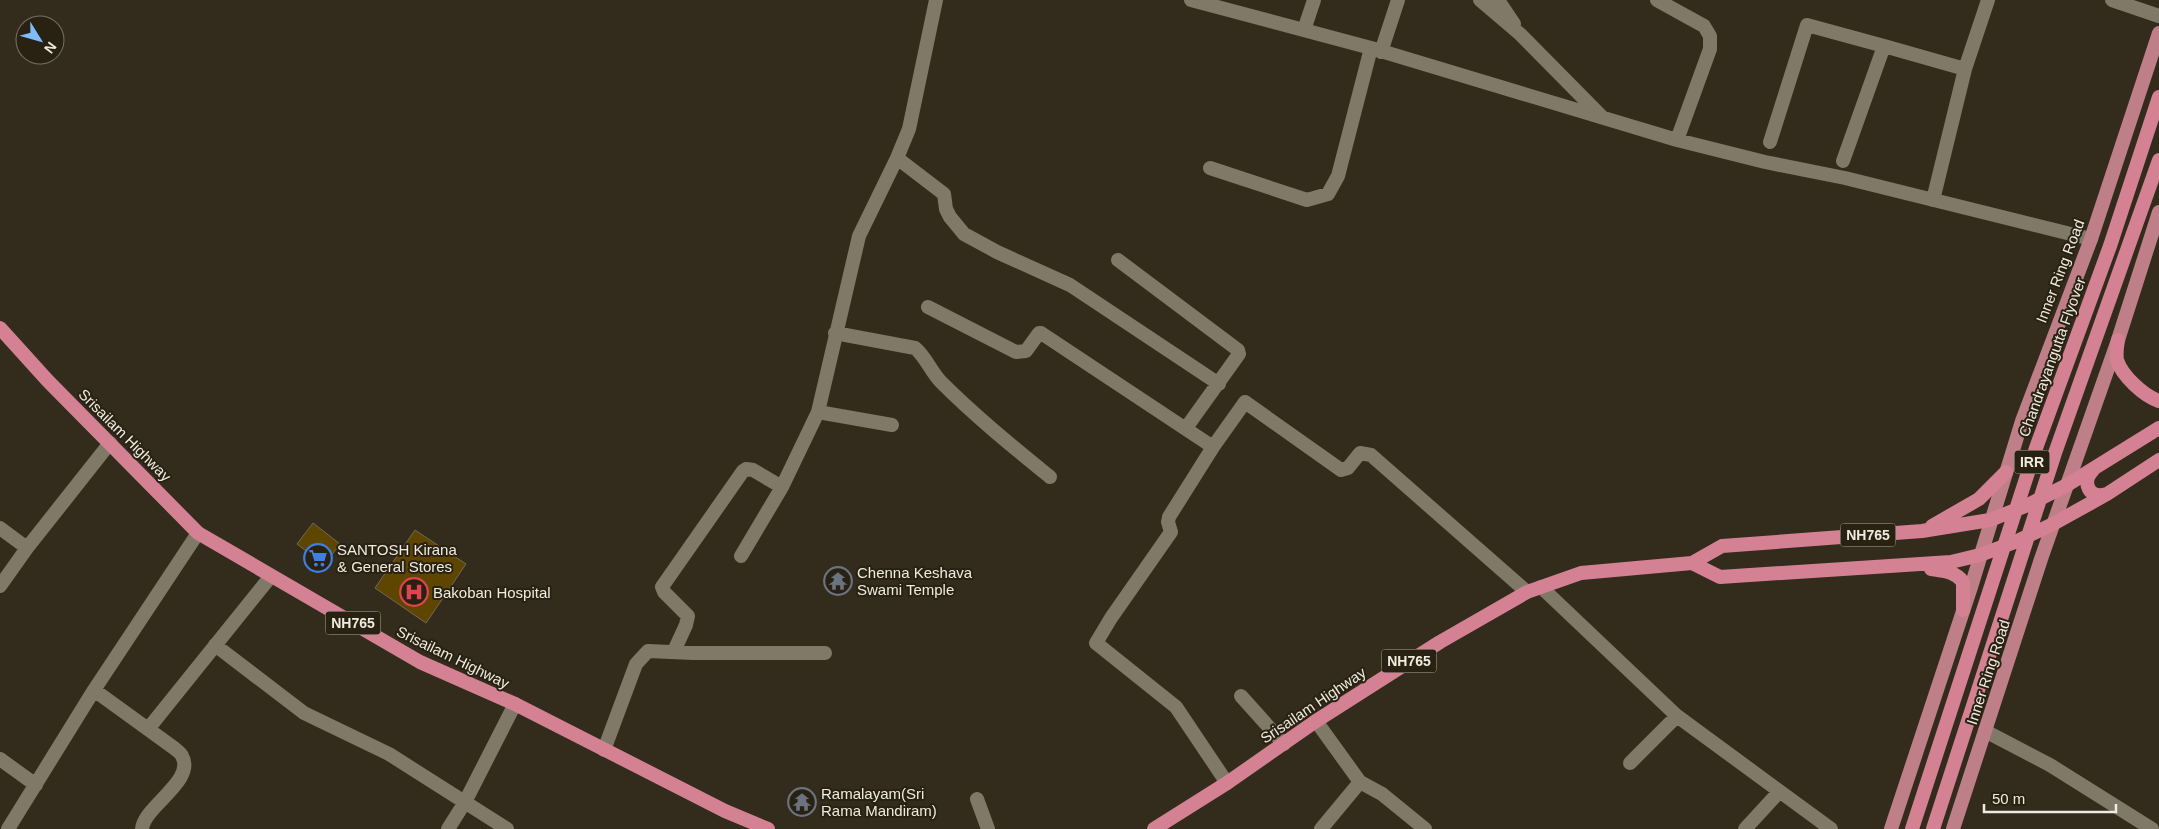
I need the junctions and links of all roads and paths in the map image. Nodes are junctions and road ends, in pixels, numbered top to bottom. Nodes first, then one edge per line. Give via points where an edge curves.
1 (936, 0) edge
2 (1190, 0) edge
3 (1314, 0) edge
4 (1398, 0) edge
5 (1480, 0) edge
6 (1657, 0) edge
7 (1988, 0) edge
8 (2112, 0) edge
9 (1502, 1) edge
10 (1232, 6) edge
11 (2159, 16) edge
12 (1304, 30) junction
13 (2159, 33) edge
14 (1520, 34) junction
15 (1884, 46) junction
16 (1376, 50) junction
17 (1965, 69) junction
18 (2159, 97) edge
19 (1604, 119) junction
20 (1677, 140) junction
21 (1770, 142) dead end
22 (897, 158) junction
23 (2159, 160) edge
24 (1843, 161) dead end
25 (1210, 168) dead end
26 (1932, 200) junction
27 (2159, 212) edge
28 (2091, 239) junction
29 (1118, 260) dead end
30 (928, 307) dead end
31 (0, 328) edge
32 (836, 334) junction
33 (2118, 340) junction
34 (1218, 384) junction
35 (2159, 400) edge
36 (818, 412) junction
37 (892, 425) dead end
38 (1186, 428) junction
39 (2159, 428) edge
40 (110, 443) junction
41 (1213, 447) junction
42 (2159, 460) edge
43 (2093, 470) junction
44 (2006, 472) junction
45 (1050, 477) dead end
46 (2067, 485) junction
47 (782, 487) junction
48 (2107, 494) junction
49 (1990, 520) junction
50 (2053, 524) junction
51 (0, 528) edge
52 (1922, 531) junction
53 (198, 533) junction
54 (27, 548) junction
55 (1980, 555) junction
56 (741, 556) dead end
57 (1692, 563) junction
58 (1895, 566) junction
59 (271, 576) junction
60 (0, 586) edge
61 (1541, 587) junction
62 (1527, 592) junction
63 (1963, 610) junction
64 (215, 645) junction
65 (674, 651) junction
66 (825, 653) dead end
67 (94, 690) junction
68 (1242, 696) dead end
69 (514, 704) junction
70 (1677, 716) junction
71 (1316, 721) junction
72 (148, 730) junction
73 (1985, 732) junction
74 (1284, 744) junction
75 (604, 750) junction
76 (0, 759) edge
77 (1630, 763) dead end
78 (1360, 782) junction
79 (1227, 783) junction
80 (36, 785) junction
81 (1779, 792) junction
82 (977, 799) dead end
83 (465, 802) junction
84 (1326, 828) edge
85 (8, 829) edge
86 (142, 829) edge
87 (448, 829) edge
88 (507, 829) edge
89 (768, 829) edge
90 (988, 829) edge
91 (1154, 829) edge
92 (1425, 829) edge
93 (1745, 829) edge
94 (1831, 829) edge
95 (1891, 829) edge
96 (1912, 829) edge
97 (1933, 829) edge
98 (1953, 829) edge
99 (2152, 829) edge

1 - 22 street via 909,129
2 - 10 street
3 - 12 street
4 - 16 street
5 - 14 street
6 - 20 street via 1704,26 1710,36 1710,49
7 - 17 street
8 - 11 street
9 - 14 street
10 - 12 street
12 - 16 street
13 - 28 main road, Inner Ring Road / IRR
14 - 19 street
15 - 17 street
15 - 21 street via 1807,25
15 - 24 street
16 - 19 street
16 - 25 street via 1338,176 1328,194 1307,200
17 - 26 street
18 - 96 highway, Chandrayangutta Flyover / IRR via 2110,246 2036,448
19 - 20 street
20 - 26 street
22 - 32 street via 859,236
22 - 34 street via 944,194 950,217 964,234 1070,285
23 - 97 highway, IRR via 2052,463
26 - 28 street
27 - 33 main road, IRR
28 - 44 main road, Inner Ring Road / IRR
29 - 34 street via 1238,350 1239,354
30 - 38 street via 1016,352 1026,351 1041,333
31 - 40 highway, Srisailam Highway / NH765
32 - 36 street
32 - 45 street via 915,348 939,380 967,407
33 - 35 highway via 2117,359 2126,374 2138,387
33 - 46 main road, IRR
34 - 38 street
36 - 37 street
36 - 47 street
38 - 41 street
39 - 43 highway, NH765
40 - 53 highway, Srisailam Highway / NH765
40 - 54 street
41 - 62 street via 1245,402 1341,470 1348,468 1360,453 1371,455
41 - 79 street via 1169,517 1171,532 1096,643 1176,707
42 - 48 highway, NH765
43 - 46 highway, NH765
43 - 48 highway via 2086,482 2088,489 2100,496
44 - 49 main road, Inner Ring Road / IRR
44 - 52 highway via 1979,499
46 - 49 highway, NH765
46 - 50 main road, IRR
47 - 56 street
47 - 65 street via 753,470 743,471 662,587 688,616
48 - 50 highway, NH765
49 - 52 highway, NH765
49 - 55 main road, IRR
50 - 55 highway, NH765
50 - 73 main road, Inner Ring Road / IRR
51 - 54 street
52 - 57 highway, NH765 via 1722,546
53 - 59 highway, Srisailam Highway / NH765
53 - 67 street
54 - 60 street
55 - 58 highway, NH765 via 1951,562
55 - 63 main road, IRR
57 - 58 highway, NH765 via 1720,577
57 - 61 highway, Srisailam Highway / NH765 via 1581,573
58 - 63 highway via 1929,568 1955,574 1963,582
59 - 64 street
59 - 69 highway, Srisailam Highway / NH765 via 420,662
61 - 62 highway, Srisailam Highway / NH765
61 - 70 street
62 - 71 highway, Srisailam Highway / NH765 via 1440,642
63 - 95 main road, IRR
64 - 72 street
64 - 83 street via 304,713 389,754
65 - 66 street
65 - 75 street via 648,650 640,658
67 - 72 street
67 - 80 street
68 - 74 street
69 - 75 highway, Srisailam Highway / NH765
69 - 83 street
70 - 77 street
70 - 81 street
71 - 74 highway, Srisailam Highway / NH765
71 - 78 street
72 - 86 street via 174,748 182,756 184,765 181,778 147,817
73 - 98 main road, Inner Ring Road / IRR
73 - 99 street via 2050,766
74 - 79 highway, Srisailam Highway / NH765
75 - 89 highway, Srisailam Highway / NH765
76 - 80 street
78 - 84 street
78 - 92 street via 1382,794
79 - 91 highway, Srisailam Highway / NH765
80 - 85 street
81 - 93 street
81 - 94 street
82 - 90 street
83 - 87 street
83 - 88 street

